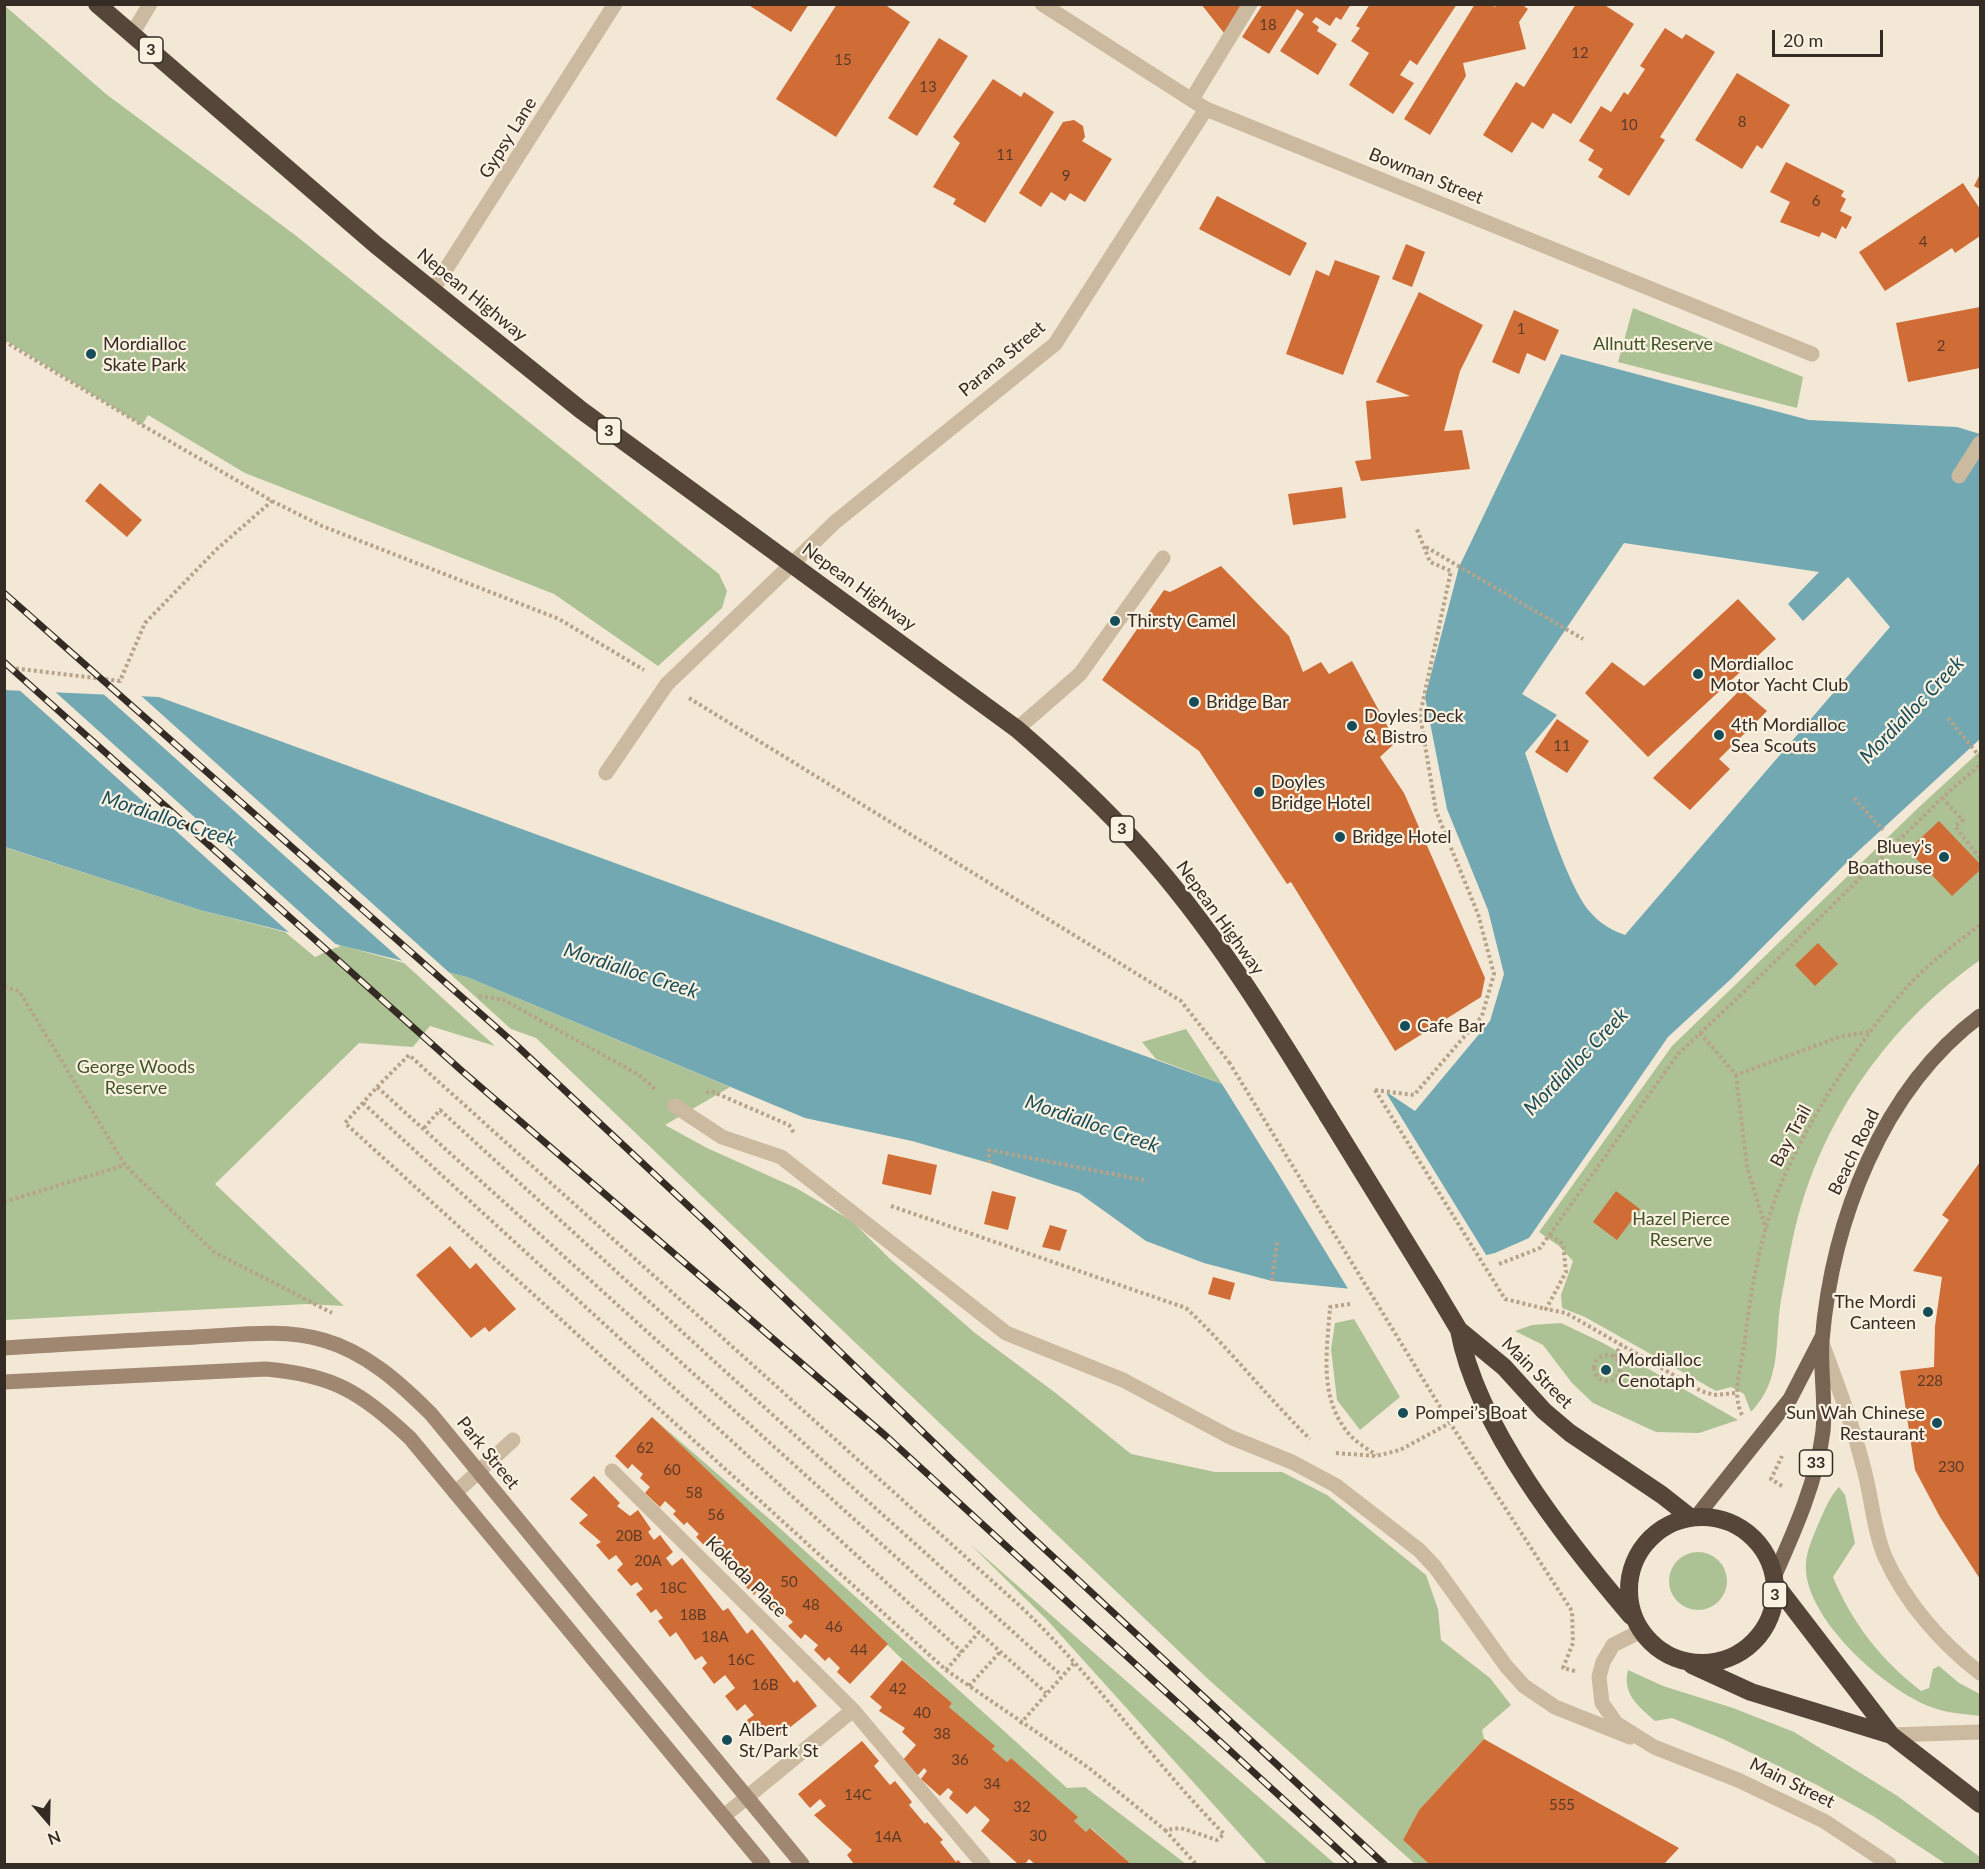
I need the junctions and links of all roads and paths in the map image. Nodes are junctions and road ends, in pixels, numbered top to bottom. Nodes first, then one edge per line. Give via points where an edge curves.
1 (97, 4) edge
2 (150, 4) edge
3 (615, 4) edge
4 (1042, 4) edge
5 (1250, 4) edge
6 (132, 34) junction
7 (1192, 99) junction
8 (1206, 110) junction
9 (432, 291) junction
10 (4, 341) edge
11 (1812, 354) dead end
12 (1980, 443) edge
13 (1959, 477) dead end
14 (272, 501) junction
15 (1416, 527) dead end
16 (1425, 547) junction
17 (1163, 558) dead end
18 (792, 564) junction
19 (1583, 639) dead end
20 (4, 667) edge
21 (667, 684) junction
22 (1948, 718) dead end
23 (1017, 729) junction
24 (1980, 757) edge
25 (1980, 765) edge
26 (606, 772) dead end
27 (1854, 798) dead end
28 (1942, 798) junction
29 (1883, 830) dead end
30 (1980, 858) edge
31 (1980, 924) edge
32 (4, 987) edge
33 (478, 996) dead end
34 (1980, 1016) edge
35 (1870, 1032) junction
36 (1700, 1033) junction
37 (1736, 1075) junction
38 (377, 1087) junction
39 (711, 1091) dead end
40 (363, 1103) junction
41 (675, 1106) joint
42 (424, 1128) junction
43 (795, 1135) dead end
44 (989, 1163) dead end
45 (125, 1165) junction
46 (1144, 1180) dead end
47 (4, 1202) edge
48 (882, 1203) dead end
49 (1766, 1229) junction
50 (1550, 1234) junction
51 (1277, 1242) dead end
52 (1500, 1264) dead end
53 (1272, 1281) dead end
54 (1350, 1304) dead end
55 (1546, 1309) junction
56 (1459, 1330) junction
57 (1823, 1339) junction
58 (1621, 1344) junction
59 (4, 1348) edge
60 (343, 1348) junction
61 (1615, 1357) junction
62 (4, 1382) edge
63 (1736, 1393) junction
64 (1740, 1414) dead end
65 (1450, 1423) junction
66 (513, 1440) dead end
67 (1315, 1444) dead end
68 (1334, 1453) dead end
69 (1376, 1456) junction
70 (612, 1471) dead end
71 (479, 1473) junction
72 (455, 1493) junction
73 (1694, 1517) junction
74 (1775, 1581) junction
75 (1638, 1625) junction
76 (979, 1632) junction
77 (962, 1652) junction
78 (1000, 1652) junction
79 (1679, 1660) junction
80 (1074, 1663) junction
81 (946, 1670) junction
82 (1980, 1673) edge
83 (1061, 1675) junction
84 (1599, 1677) junction
85 (969, 1686) junction
86 (1046, 1693) junction
87 (853, 1710) junction
88 (1020, 1724) junction
89 (1980, 1732) edge
90 (1891, 1735) junction
91 (1645, 1743) junction
92 (747, 1798) junction
93 (1980, 1804) edge
94 (724, 1816) junction
95 (1165, 1830) junction
96 (763, 1864) edge
97 (802, 1864) edge
98 (983, 1864) edge
99 (1197, 1864) edge
100 (1889, 1864) edge

1 - 6 highway, Nepean Highway / 3
2 - 6 street
3 - 9 street, Gypsy Lane
4 - 7 street, Bowman Street
5 - 7 street
6 - 9 highway, Nepean Highway / 3
7 - 8 street, Bowman Street
8 - 11 street, Bowman Street
8 - 18 street, Parana Street via 1055,344 834,523
9 - 18 highway, Nepean Highway / 3 via 581,411
10 - 14 path
12 - 13 street
14 - 20 path via 217,549 145,623 120,681
14 - 21 path via 322,526 559,619
15 - 16 path
16 - 19 path
16 - 55 path, bridge via 1430,562 1451,571 1419,715 1436,811 1478,914 1494,974 1482,1016 1414,1095 1375,1090 1505,1299
17 - 23 street via 1080,674
18 - 21 street, Parana Street
18 - 23 highway, Nepean Highway / 3
21 - 26 street, Parana Street
21 - 65 path, bridge via 1181,1001 1229,1062
22 - 24 path
23 - 56 highway, Nepean Highway / 3, bridge via 1103,809 1214,940
25 - 28 path
27 - 29 path
28 - 30 path via 1963,820 1955,826
28 - 36 path
31 - 35 path, Bay Trail via 1908,986
32 - 45 path via 19,991
33 - 41 path via 504,1000 639,1075
34 - 57 main road, Beach Road / 33 via 1915,1085 1892,1115 1870,1157 1838,1240
35 - 37 path via 1842,1036
35 - 49 path, Bay Trail via 1809,1127 1784,1178
36 - 37 path
36 - 50 path via 1678,1054
37 - 49 path via 1747,1167
38 - 40 path
38 - 42 path
38 - 80 path via 409,1055 1020,1606
39 - 43 path via 789,1125
40 - 77 path
40 - 81 path via 345,1123
41 - 91 street via 722,1137 781,1157 1006,1333 1123,1380 1230,1437 1292,1462 1335,1485 1413,1545 1435,1567 1524,1686 1555,1707
42 - 76 path
42 - 83 path via 440,1110
44 - 46 path via 989,1150
45 - 47 path
45 - 60 path via 214,1252 327,1308 351,1332
48 - 67 path via 1186,1308 1224,1343 1265,1395
49 - 63 path, Bay Trail
50 - 52 path via 1540,1248
50 - 55 path via 1563,1244 1566,1272
51 - 53 path
54 - 69 path via 1330,1307 1325,1377 1333,1410 1350,1436
55 - 58 path via 1566,1313
56 - 73 highway, Main Street / 3 via 1504,1367 1555,1422
56 - 75 highway, 3 via 1473,1382 1510,1451 1581,1558
57 - 73 main road, Beach Road / 33 via 1790,1399
57 - 74 main road, Beach Road / 33 via 1824,1411 1818,1455
57 - 82 street via 1853,1430 1886,1560 1908,1597 1935,1630
58 - 61 path
58 - 63 path via 1701,1391 1714,1395
59 - 60 street, Park Street via 276,1334 323,1340
60 - 71 street, Park Street via 402,1384
61 - 61 path via 1620,1370 1616,1378 1607,1382 1597,1378 1593,1367 1597,1358 1606,1354
62 - 72 street via 254,1370 302,1373 334,1382 362,1397 410,1438
63 - 64 path, Bay Trail
65 - 69 path via 1400,1450
65 - 84 path via 1572,1611 1573,1643 1563,1668
66 - 71 street
68 - 69 path
70 - 87 street, Kokoda Place
71 - 72 street
71 - 92 street, Park Street
72 - 94 street
73 - 74 highway, 3 via 1721,1519 1743,1529 1760,1545
73 - 75 highway via 1666,1525 1640,1550 1628,1584
74 - 79 highway, 3 via 1769,1619 1747,1647 1715,1662
74 - 90 highway, 3
75 - 79 highway, 3 via 1658,1648
75 - 84 street via 1613,1645
76 - 77 path
76 - 78 path
77 - 81 path
78 - 85 path
78 - 86 path
79 - 90 highway, 3 via 1751,1692
80 - 83 path
80 - 95 path via 1224,1834 1217,1840 1181,1828
81 - 85 path
83 - 86 path
84 - 91 street, Main Street via 1599,1694 1610,1717
85 - 88 path
86 - 88 path
87 - 92 street
87 - 98 street, Kokoda Place
88 - 95 path via 1089,1768
89 - 90 street
90 - 93 highway, 3
91 - 100 street, Main Street via 1738,1780 1824,1821
92 - 94 street
92 - 97 street, Park Street
94 - 96 street
95 - 99 path

